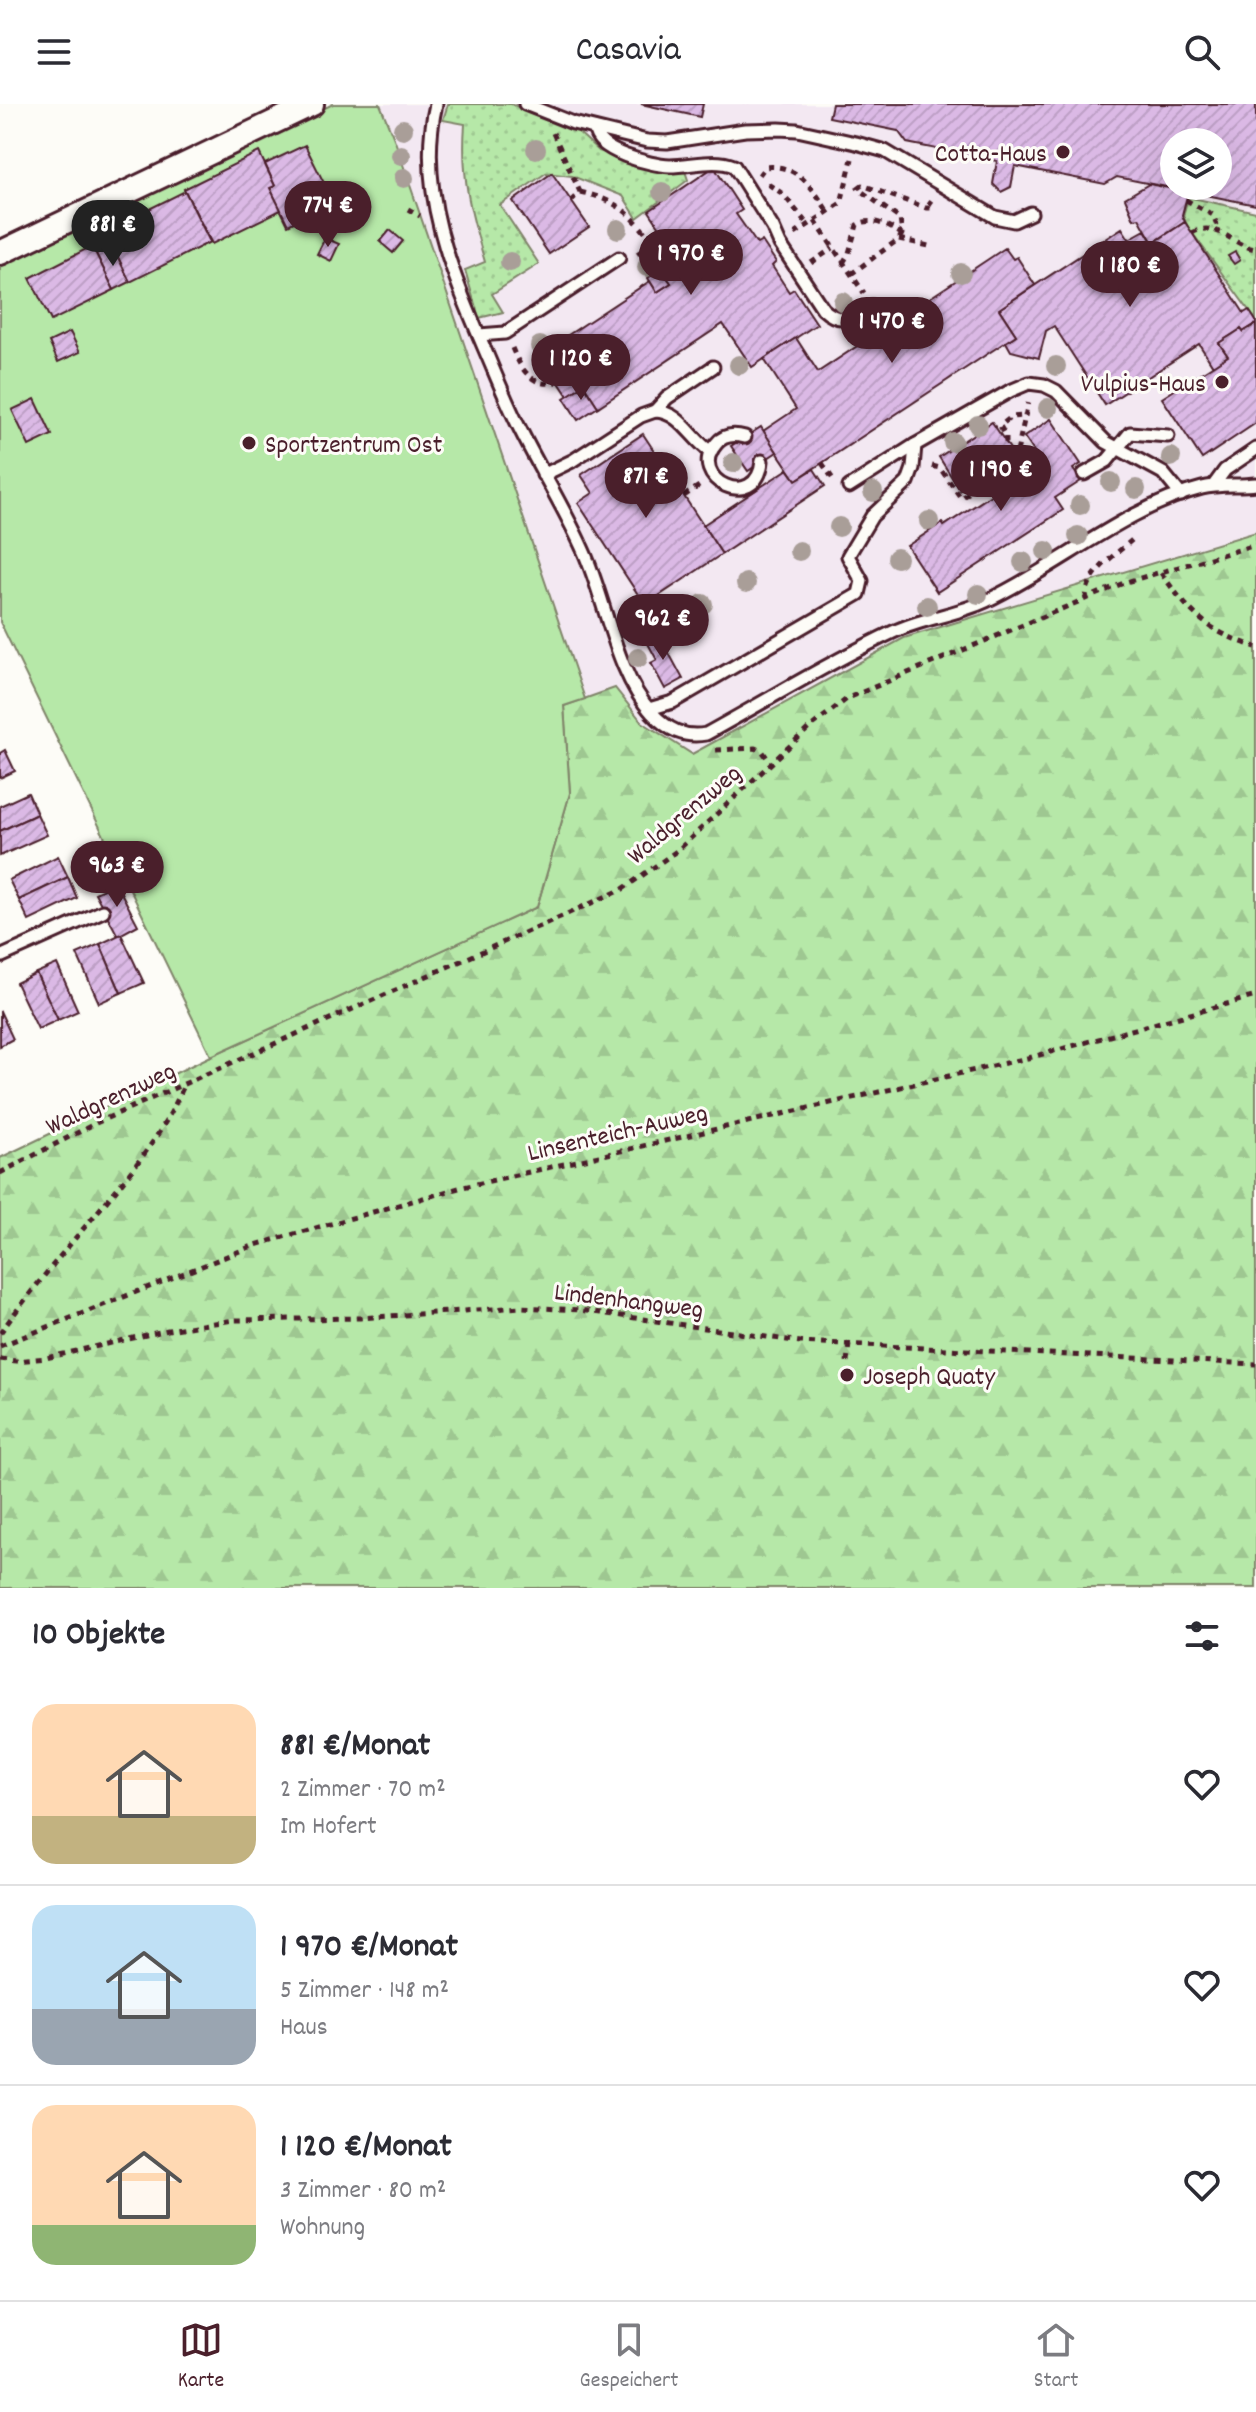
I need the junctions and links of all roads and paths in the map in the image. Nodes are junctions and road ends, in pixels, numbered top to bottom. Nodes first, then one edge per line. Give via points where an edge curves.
1 (312, 104) edge
2 (436, 104) edge
3 (525, 104) edge
4 (551, 128) dead end
5 (595, 129) junction
6 (852, 158) dead end
7 (580, 192) junction
8 (920, 195) dead end
9 (1186, 200) dead end
10 (571, 201) dead end
11 (828, 212) junction
12 (1031, 213) dead end
13 (815, 221) junction
14 (808, 225) junction
15 (1219, 231) junction
16 (1192, 233) dead end
17 (900, 236) junction
18 (780, 244) junction
19 (929, 246) dead end
20 (1256, 249) edge
21 (0, 253) edge
22 (619, 258) dead end
23 (843, 263) junction
24 (667, 265) dead end
25 (851, 274) junction
26 (872, 306) joint
27 (505, 333) junction
28 (479, 335) junction
29 (713, 367) dead end
30 (556, 382) dead end
31 (1035, 384) junction
32 (655, 411) junction
33 (1024, 416) junction
34 (1168, 436) dead end
35 (745, 437) dead end
36 (1006, 443) dead end
37 (915, 445) junction
38 (1117, 449) junction
39 (1256, 449) edge
40 (711, 452) junction
41 (762, 461) dead end
42 (936, 467) dead end
43 (1084, 474) dead end
44 (543, 475) junction
45 (1256, 484) edge
46 (1214, 485) junction
47 (849, 487) dead end
48 (1181, 495) junction
49 (1153, 507) junction
50 (1256, 545) edge
51 (1161, 573) junction
52 (1086, 600) junction
53 (1256, 647) edge
54 (649, 709) junction
55 (696, 736) junction
56 (771, 763) junction
57 (103, 911) dead end
58 (0, 941) edge
59 (3, 956) edge
60 (1256, 996) edge
61 (184, 1084) junction
62 (0, 1173) edge
63 (0, 1333) edge
64 (849, 1344) junction
65 (0, 1346) edge
66 (0, 1359) edge
67 (847, 1362) dead end
68 (1256, 1364) edge

1 - 21 street
2 - 28 lane via 430,147 432,191 450,260
3 - 5 lane
4 - 7 path
5 - 12 lane via 667,142 745,130 797,130 885,151 995,217 1014,221
5 - 18 lane via 599,142 654,164 734,166
6 - 11 path via 841,203
7 - 10 path
7 - 24 path via 627,211
8 - 17 path via 932,208 858,188 900,219
9 - 15 path via 1213,215
11 - 13 path
11 - 14 path via 799,174 765,167 758,176 783,194
13 - 14 path
13 - 23 path
14 - 18 path
15 - 16 path via 1208,227
15 - 20 path
17 - 19 path
17 - 23 path via 884,224 863,222 857,225
17 - 25 path
18 - 26 lane via 829,314 850,318
22 - 27 lane
23 - 25 path
25 - 26 path
27 - 28 lane
27 - 30 path via 530,378
28 - 44 lane
29 - 32 lane
31 - 33 path
31 - 37 lane via 1010,391
31 - 38 lane via 1056,391
32 - 40 lane via 674,416
32 - 44 lane
33 - 36 path via 1011,417 1000,426
33 - 42 path via 1015,461 961,498
34 - 38 lane via 1130,433
35 - 40 lane via 723,438
37 - 47 lane
37 - 54 lane via 908,482 872,516 848,556 862,581 859,594 673,702
38 - 43 lane
38 - 48 lane via 1163,473
39 - 46 lane via 1225,470
40 - 41 lane via 713,476 730,488 755,481
44 - 54 lane via 585,555 626,670
45 - 46 lane
46 - 48 lane
48 - 49 lane
49 - 52 path via 1138,534 1095,573
49 - 55 lane via 1018,585 895,631
50 - 51 path, Waldgrenzweg
51 - 52 path, Waldgrenzweg
51 - 53 path via 1208,627
52 - 56 path, Waldgrenzweg via 848,698
54 - 55 lane via 674,731
55 - 56 path via 719,751 755,748
56 - 61 path, Waldgrenzweg via 678,850 623,889
57 - 59 lane
58 - 59 lane
60 - 65 path, Linsenteich-Auweg via 1032,1057 459,1188 255,1245
61 - 62 path, Waldgrenzweg
61 - 63 path via 145,1154
64 - 66 path, Lindenhangweg via 521,1307 234,1320 46,1358
64 - 67 path
64 - 68 path, Lindenhangweg

